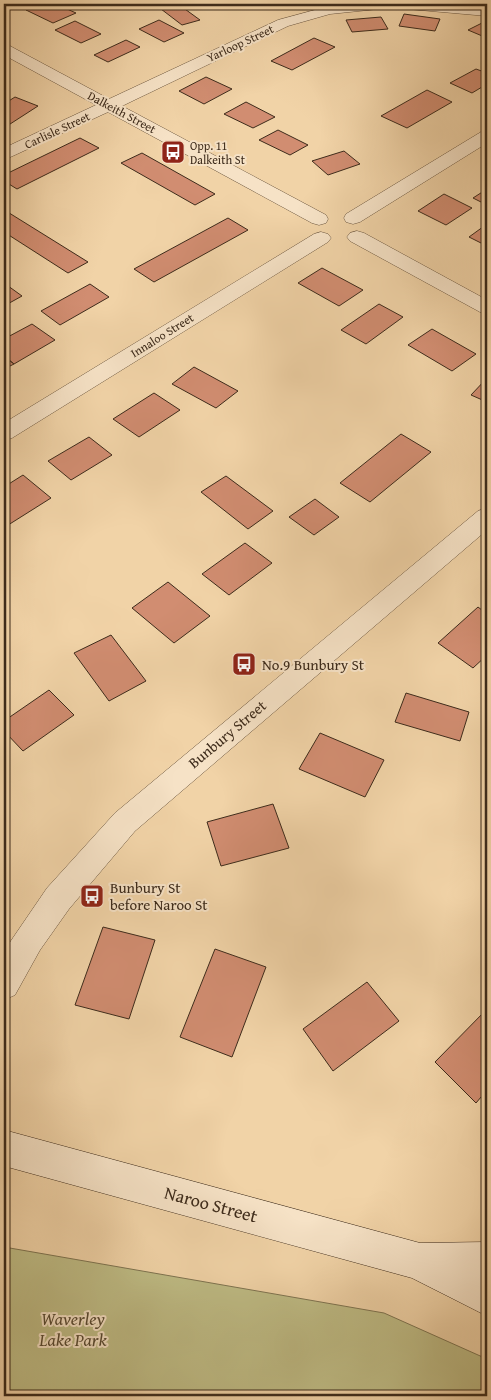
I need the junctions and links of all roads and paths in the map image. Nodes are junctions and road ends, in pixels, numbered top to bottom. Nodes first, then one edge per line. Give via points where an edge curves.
1 (378, 4) edge
2 (408, 4) edge
3 (487, 11) edge
4 (4, 48) edge
5 (109, 105) junction
6 (487, 136) edge
7 (4, 155) edge
8 (353, 218) junction
9 (335, 236) junction
10 (487, 308) edge
11 (4, 433) edge
12 (487, 517) edge
13 (4, 984) edge
14 (4, 1148) edge
15 (418, 1261) junction
16 (487, 1261) edge
17 (487, 1297) edge

1 - 5 street, Yarloop Street via 334,8 283,23
2 - 3 street
4 - 5 street, Dalkeith Street
5 - 7 street, Carlisle Street
5 - 9 street, Dalkeith Street
6 - 8 street
8 - 9 street via 337,214
8 - 9 street via 361,225 361,234
9 - 10 street, Dalkeith Street
9 - 11 street, Innaloo Street
12 - 13 street, Bunbury Street via 125,822 86,863 49,910
14 - 15 street, Naroo Street
15 - 16 street, Naroo Street
15 - 17 street, Naroo Street

